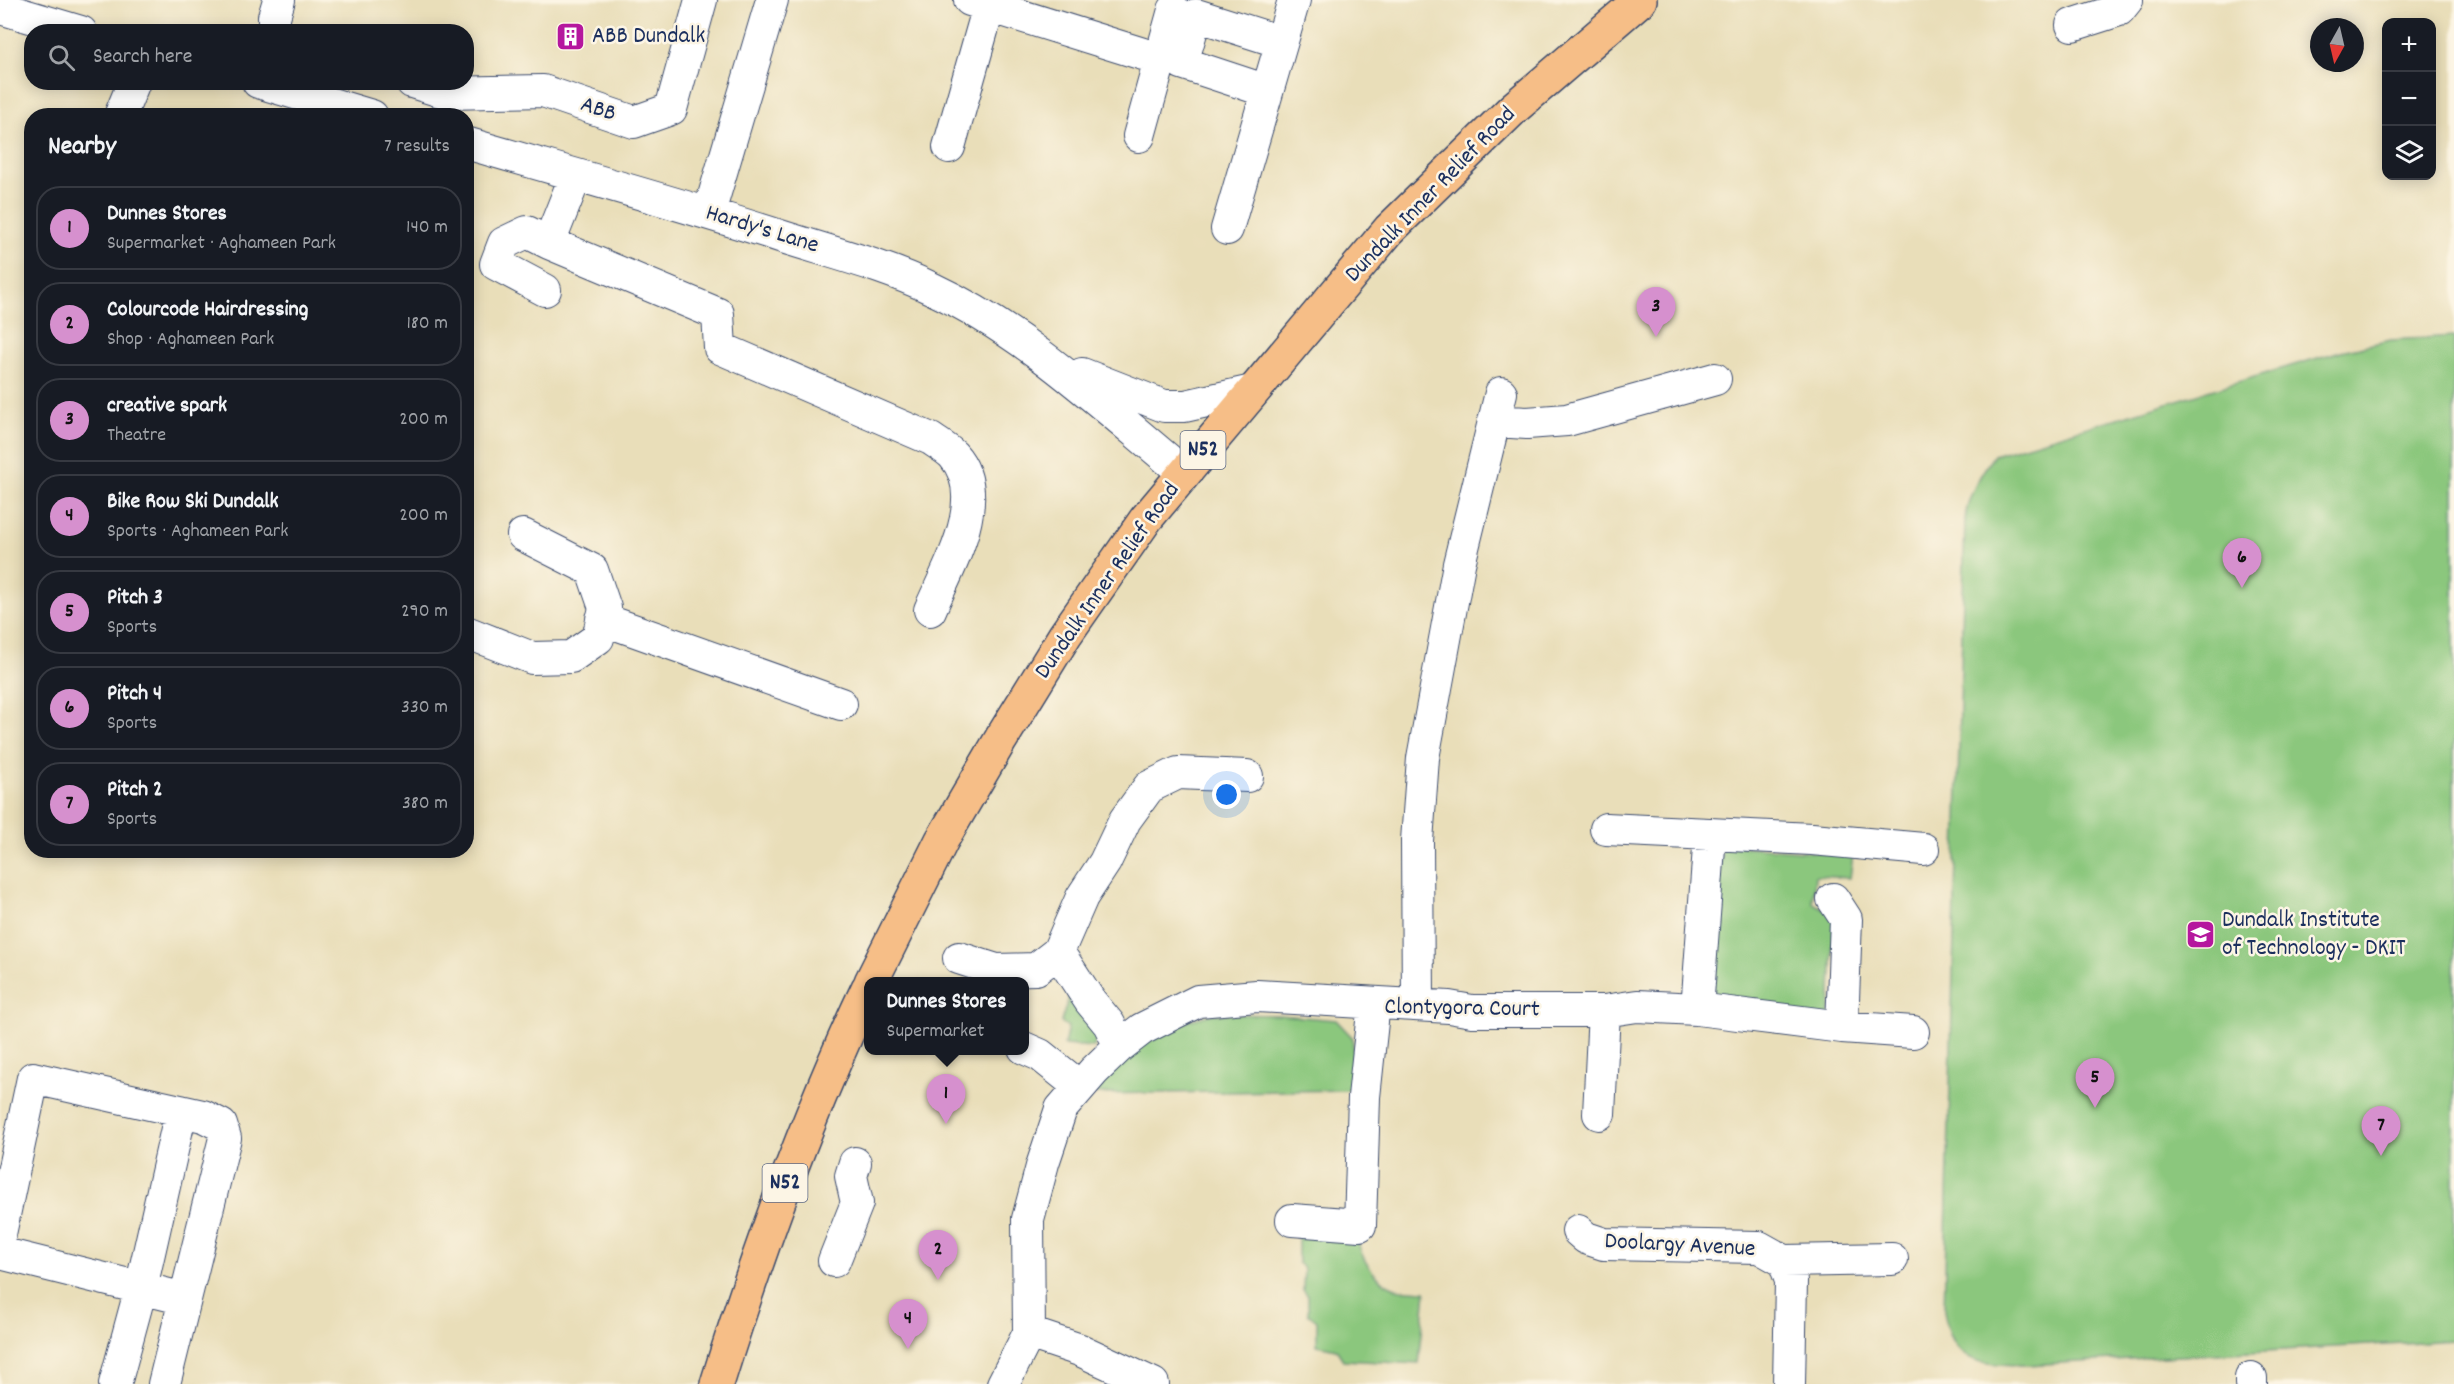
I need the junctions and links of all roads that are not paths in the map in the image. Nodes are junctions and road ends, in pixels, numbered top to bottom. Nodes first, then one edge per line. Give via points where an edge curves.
1 (279, 0) edge
2 (701, 0) edge
3 (772, 0) edge
4 (1294, 0) edge
5 (1640, 0) edge
6 (2127, 0) edge
7 (979, 3) edge
8 (0, 8) edge
9 (54, 24) edge
10 (274, 24) edge
11 (2072, 25) dead end
12 (1281, 42) junction
13 (1143, 54) junction
14 (1152, 88) junction
15 (131, 90) edge
16 (285, 90) edge
17 (437, 90) edge
18 (1267, 91) junction
19 (123, 108) edge
20 (345, 108) edge
21 (1138, 136) dead end
22 (474, 145) edge
23 (949, 147) dead end
24 (576, 175) junction
25 (709, 213) junction
26 (1227, 229) dead end
27 (549, 243) junction
28 (545, 290) dead end
29 (1041, 354) junction
30 (1715, 379) dead end
31 (1252, 391) junction
32 (1184, 472) junction
33 (523, 535) dead end
34 (930, 610) dead end
35 (602, 619) junction
36 (474, 635) edge
37 (841, 704) dead end
38 (1247, 776) dead end
39 (1606, 830) dead end
40 (1710, 834) junction
41 (1923, 849) dead end
42 (1833, 899) dead end
43 (1058, 952) junction
44 (959, 958) dead end
45 (873, 977) edge
46 (864, 997) edge
47 (1374, 1003) junction
48 (1418, 1005) junction
49 (1697, 1010) junction
50 (1604, 1011) junction
51 (1842, 1027) junction
52 (1913, 1032) dead end
53 (1131, 1037) junction
54 (1029, 1050) edge
55 (1080, 1088) junction
56 (181, 1111) junction
57 (1599, 1114) dead end
58 (855, 1163) dead end
59 (1292, 1220) dead end
60 (1578, 1231) dead end
61 (0, 1234) edge
62 (0, 1253) edge
63 (1892, 1259) dead end
64 (834, 1261) dead end
65 (1784, 1261) junction
66 (141, 1288) junction
67 (185, 1299) junction
68 (1029, 1333) junction
69 (115, 1384) edge
70 (164, 1384) edge
71 (717, 1384) edge
72 (1004, 1384) edge
73 (1153, 1384) edge
74 (1789, 1384) edge

1 - 10 street
2 - 17 street, ABB via 671,109 650,118 634,122 543,91
3 - 25 street
4 - 12 street
5 - 31 main road, Dundalk Inner Relief Road / N52 via 1514,108 1406,213
6 - 11 street via 2119,10
7 - 13 street
7 - 23 street
8 - 9 street
12 - 18 street
12 - 18 street via 1196,15 1182,63
13 - 14 street
13 - 14 street via 1165,6
14 - 21 street
15 - 19 street
16 - 20 street
18 - 26 street
22 - 24 street, Hardy's Lane
24 - 25 street, Hardy's Lane
24 - 27 street
25 - 29 street, Hardy's Lane via 873,265 933,289
27 - 28 street via 527,232 496,239 496,264
27 - 34 street via 718,315 720,348 931,439 953,456 966,477 969,502 964,531
29 - 31 street, Hardy's Lane via 1105,385 1164,406 1185,406
29 - 32 street, Hardy's Lane
30 - 48 street via 1567,420 1527,423 1498,407 1460,564 1423,758 1417,841
31 - 32 main road, Dundalk Inner Relief Road / N52
32 - 45 main road, Dundalk Inner Relief Road / N52 via 1065,635 942,840
33 - 35 street via 592,570 604,608
35 - 36 street via 597,638 570,657 532,658
35 - 37 street
38 - 43 street via 1178,773 1149,787 1125,820 1105,862 1082,897
39 - 40 street
40 - 41 street
40 - 49 street
42 - 51 street via 1846,919
43 - 44 street via 1036,969 996,970
43 - 53 street via 1109,1024
46 - 71 main road, N52 via 787,1179
47 - 48 street, Clontygora Court
47 - 53 street via 1257,996 1198,1000
47 - 59 street, Clontygora Court via 1364,1097 1360,1225
48 - 50 street, Clontygora Court via 1472,1011
49 - 50 street, Clontygora Court via 1637,1006
49 - 51 street, Clontygora Court
50 - 57 street
51 - 52 street, Clontygora Court
53 - 55 street
54 - 55 street via 1040,1054
55 - 68 street via 1061,1109 1028,1219
56 - 61 street via 33,1078
56 - 66 street
56 - 67 street via 221,1125 225,1138
58 - 64 street via 851,1176 857,1203
60 - 65 street, Doolargy Avenue via 1604,1244 1759,1246
62 - 66 street
63 - 65 street, Doolargy Avenue
65 - 74 street, Doolargy Avenue via 1791,1281
66 - 67 street
66 - 69 street
67 - 70 street
68 - 72 street
68 - 73 street via 1080,1350

